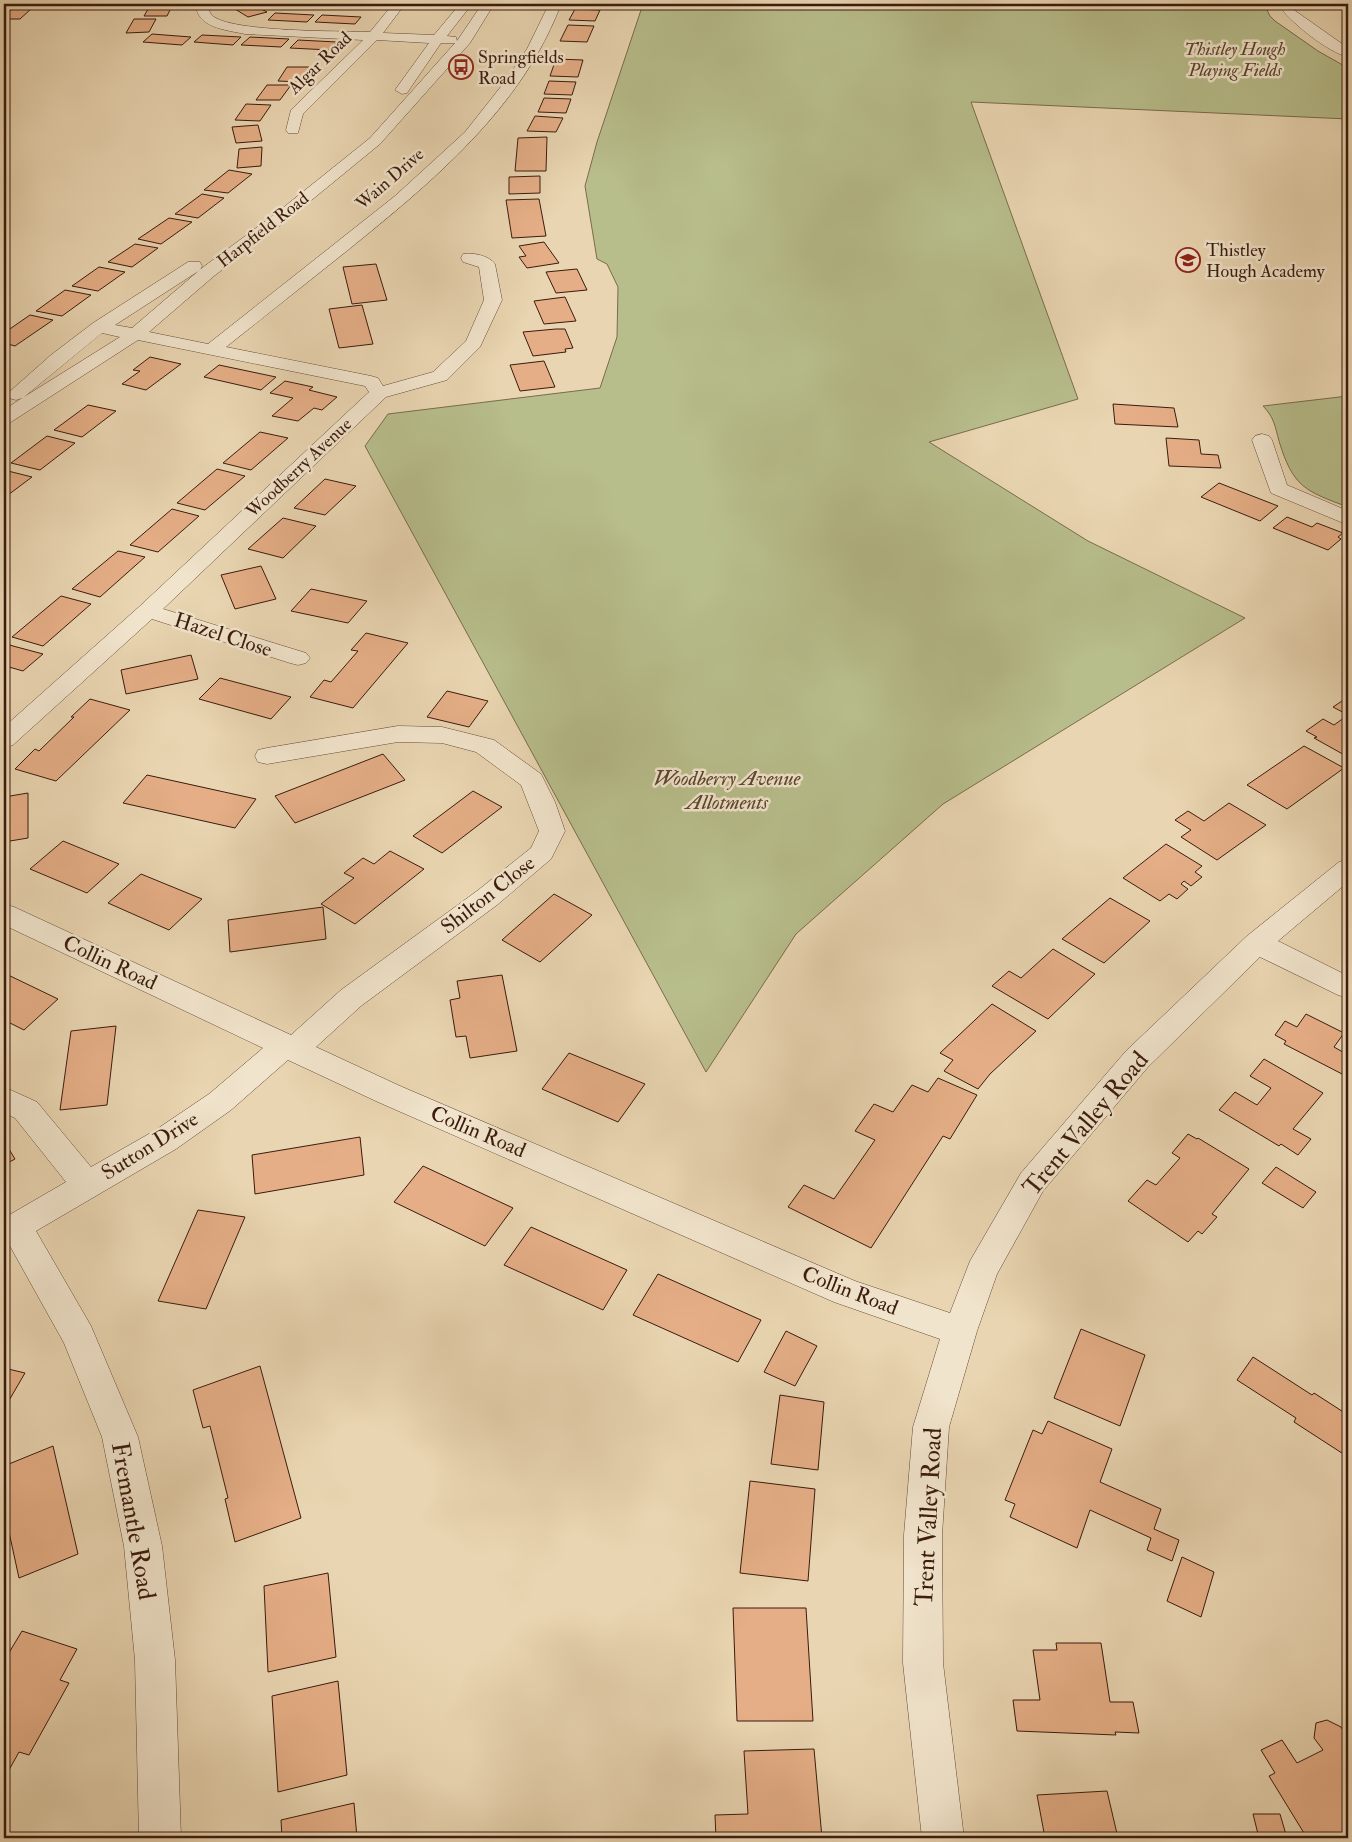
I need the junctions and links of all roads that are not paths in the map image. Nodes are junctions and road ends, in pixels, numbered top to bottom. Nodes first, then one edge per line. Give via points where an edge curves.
1 (202, 4) edge
2 (399, 4) edge
3 (466, 4) edge
4 (488, 4) edge
5 (555, 4) edge
6 (1284, 4) edge
7 (374, 36) junction
8 (438, 39) junction
9 (465, 40) junction
10 (1348, 53) edge
11 (379, 114) dead end
12 (293, 130) dead end
13 (351, 140) dead end
14 (469, 258) dead end
15 (98, 327) junction
16 (136, 334) junction
17 (213, 349) junction
18 (379, 393) junction
19 (4, 405) edge
20 (4, 418) edge
21 (1262, 440) dead end
22 (1348, 519) edge
23 (148, 611) junction
24 (298, 658) dead end
25 (4, 740) edge
26 (267, 756) dead end
27 (1348, 868) edge
28 (4, 914) edge
29 (1257, 943) junction
30 (1348, 988) edge
31 (291, 1047) junction
32 (4, 1099) edge
33 (87, 1185) junction
34 (10, 1231) edge
35 (960, 1330) junction
36 (160, 1838) edge
37 (943, 1838) edge

1 - 7 street via 206,18 244,30
2 - 7 street, Algar Road
3 - 8 street
4 - 9 street, Harpfield Road
5 - 17 street, Wain Drive via 534,49 470,135 401,199
6 - 10 street via 1289,12
7 - 8 street
7 - 12 street, Algar Road via 296,113
8 - 9 street
8 - 11 street via 406,86
9 - 16 street, Harpfield Road via 375,141 208,272
13 - 15 street, Harpfield Road via 262,216 205,259
14 - 18 street via 487,264 494,300 474,343 440,376
15 - 16 street
15 - 19 street, Harpfield Road
16 - 17 street
16 - 20 street, Harpfield Road
17 - 18 street via 371,382
18 - 23 street, Woodberry Avenue
21 - 22 street via 1278,489
23 - 24 street, Hazel Close
23 - 25 street, Woodberry Avenue
26 - 31 street, Shilton Close via 398,734 442,735 485,746 532,780 552,831 542,853
27 - 29 street, Trent Valley Road
28 - 31 street, Collin Road
29 - 30 street
29 - 35 street, Trent Valley Road via 1137,1059 1032,1182 982,1271
31 - 33 street, Sutton Drive via 173,1135
31 - 35 street, Collin Road via 389,1094 846,1292
32 - 33 street via 26,1110
33 - 34 street, Sutton Drive
34 - 36 street, Fremantle Road via 79,1337 120,1437 143,1546 155,1660
35 - 37 street, Trent Valley Road via 931,1427 923,1535 923,1663

